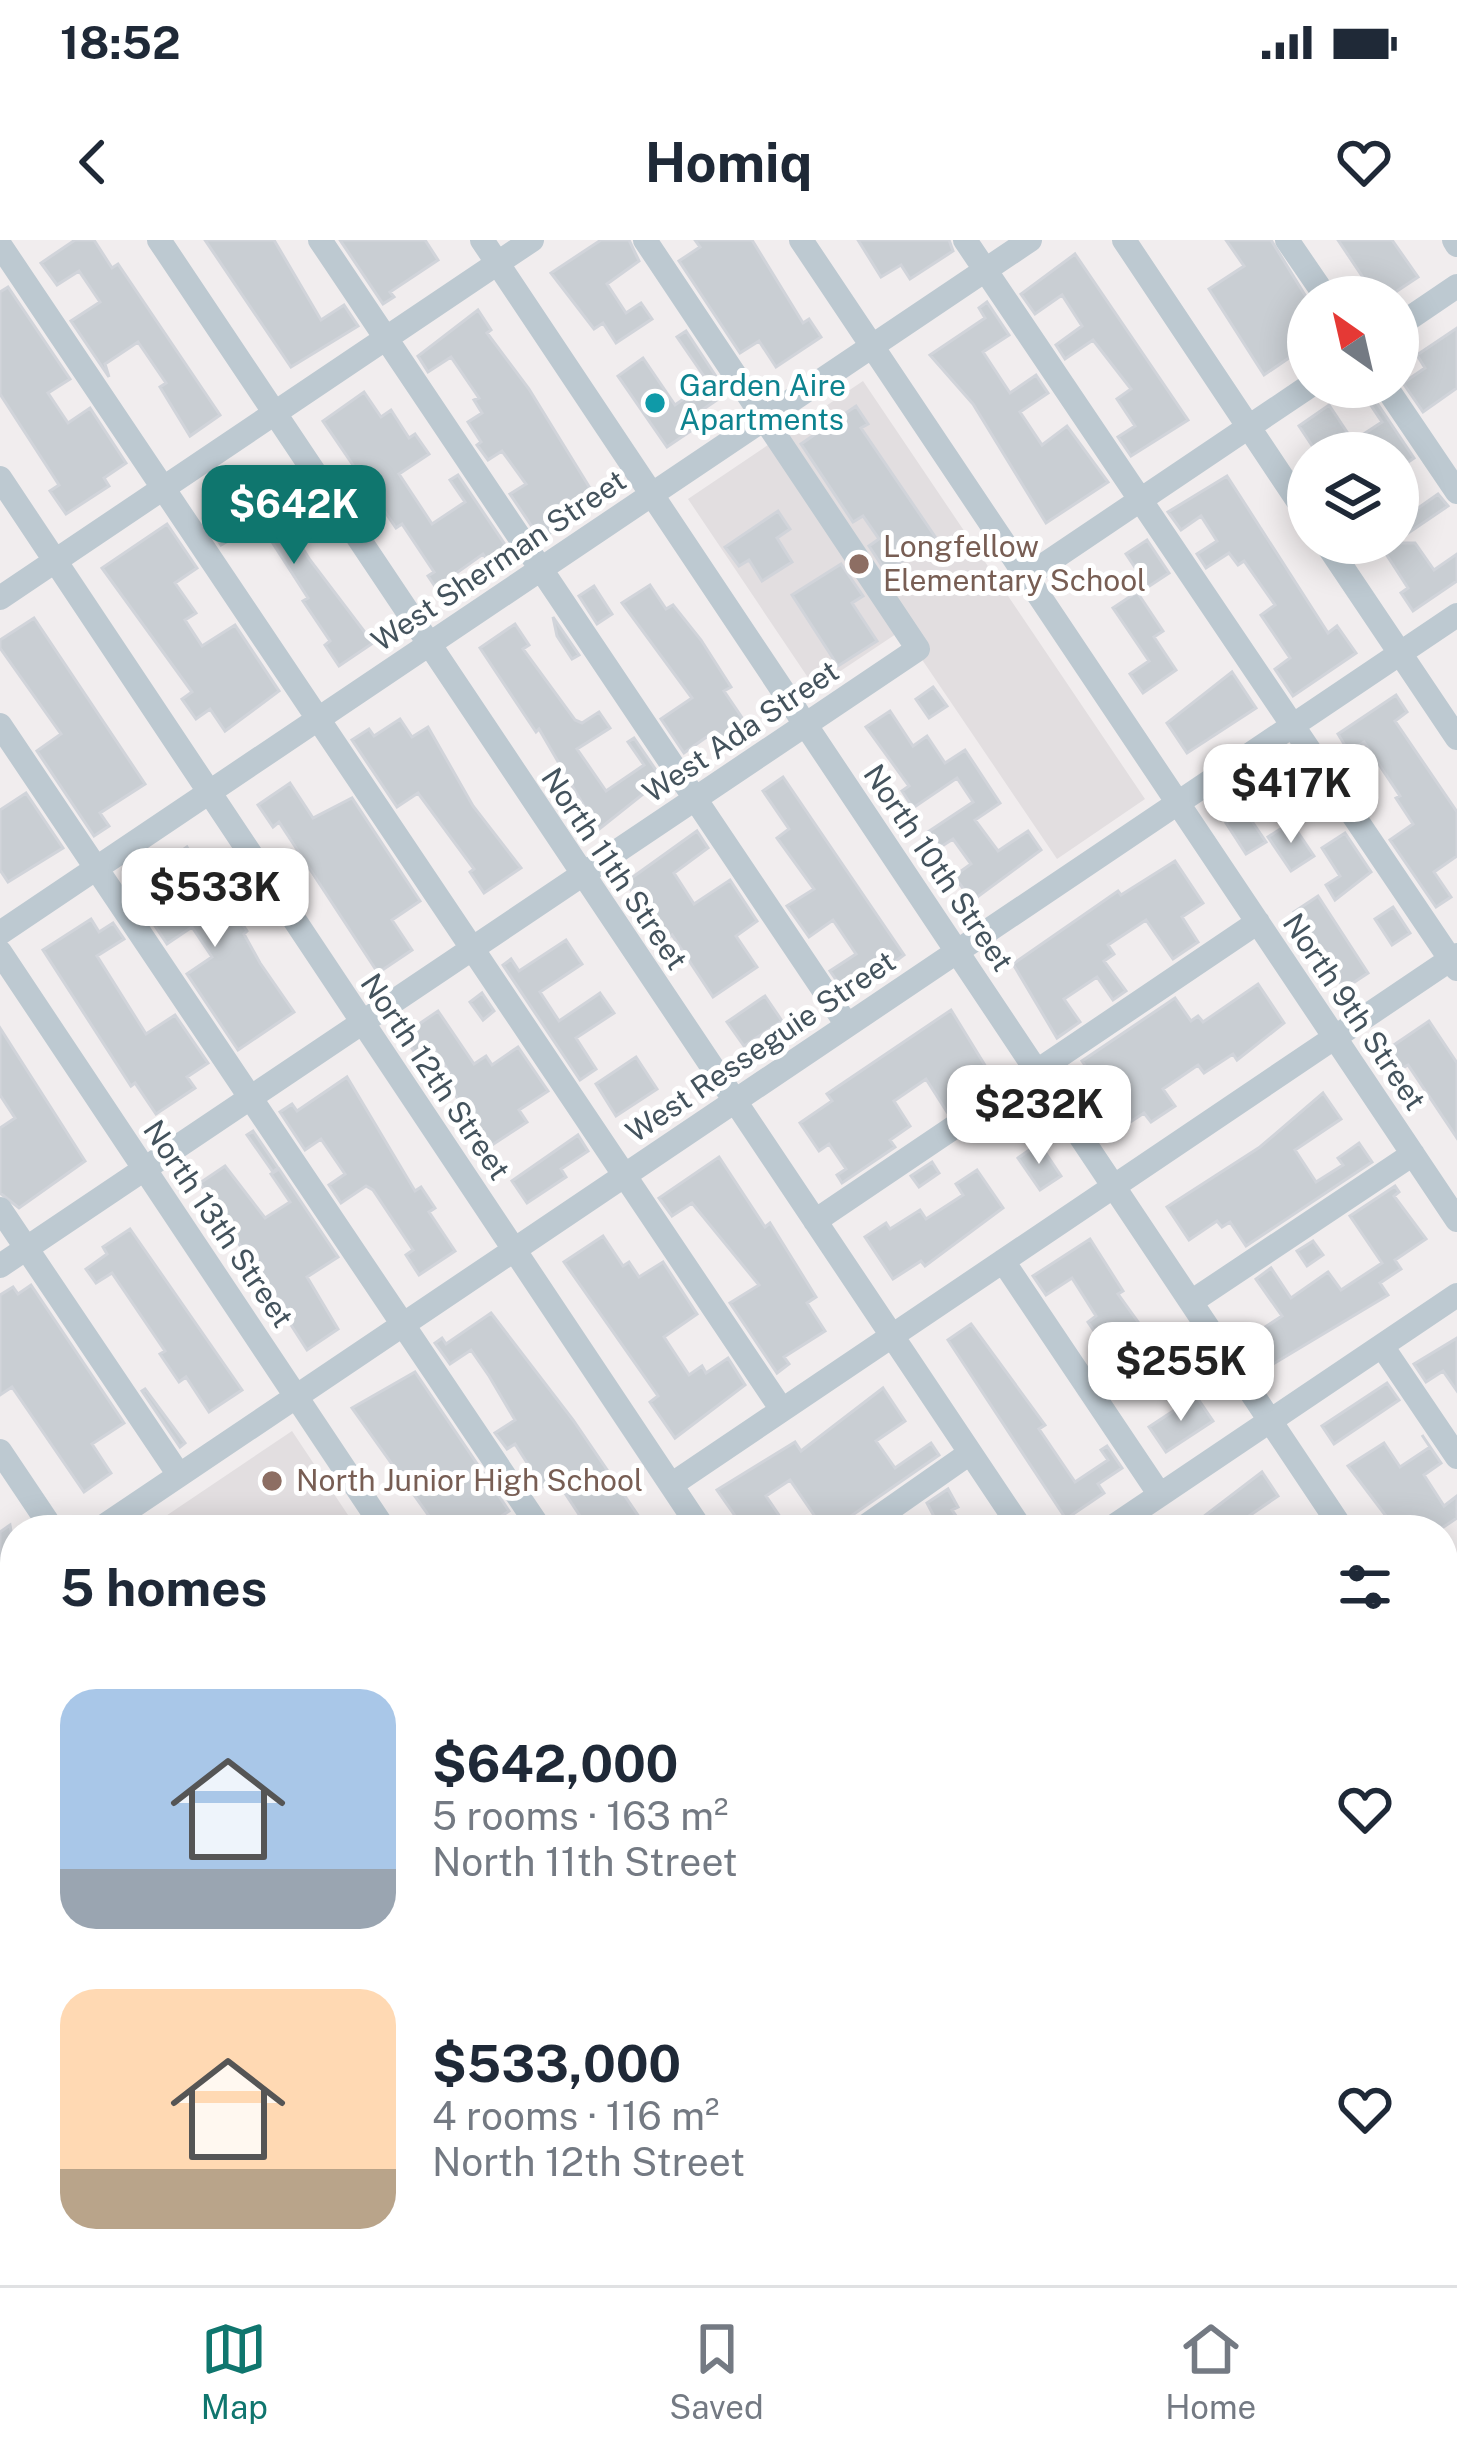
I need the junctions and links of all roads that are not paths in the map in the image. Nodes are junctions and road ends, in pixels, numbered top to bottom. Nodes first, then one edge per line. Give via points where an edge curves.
1 (9, 240) edge
2 (159, 240) edge
3 (320, 240) edge
4 (482, 240) edge
5 (532, 240) edge
6 (645, 240) edge
7 (801, 240) edge
8 (965, 240) edge
9 (1030, 240) edge
10 (1124, 240) edge
11 (1287, 240) edge
12 (0, 246) edge
13 (497, 264) junction
14 (985, 271) junction
15 (1312, 276) edge
16 (1457, 286) edge
17 (1419, 312) edge
18 (386, 338) junction
19 (872, 346) junction
20 (1287, 401) edge
21 (1400, 408) edge
22 (274, 414) junction
23 (764, 419) junction
24 (1249, 427) junction
25 (0, 478) edge
26 (1287, 484) edge
27 (163, 489) junction
28 (1457, 492) edge
29 (652, 494) junction
30 (1139, 501) junction
31 (55, 561) junction
32 (1340, 564) edge
33 (541, 569) junction
34 (1026, 577) junction
35 (0, 598) edge
36 (1457, 615) edge
37 (428, 645) junction
38 (1400, 653) junction
39 (318, 719) junction
40 (806, 724) junction
41 (1294, 724) junction
42 (0, 725) edge
43 (1457, 738) edge
44 (209, 792) junction
45 (695, 799) junction
46 (1178, 802) junction
47 (96, 868) junction
48 (582, 874) junction
49 (1258, 922) junction
50 (0, 933) edge
51 (469, 951) junction
52 (957, 951) junction
53 (0, 952) edge
54 (1455, 962) edge
55 (363, 1022) junction
56 (847, 1025) junction
57 (1335, 1037) junction
58 (1036, 1070) junction
59 (250, 1098) junction
60 (734, 1101) junction
61 (1413, 1154) junction
62 (145, 1169) junction
63 (624, 1176) junction
64 (1114, 1186) junction
65 (0, 1209) edge
66 (1457, 1220) edge
67 (815, 1221) junction
68 (26, 1249) junction
69 (514, 1250) junction
70 (1004, 1261) junction
71 (0, 1266) edge
72 (1457, 1295) edge
73 (1191, 1302) junction
74 (402, 1325) junction
75 (892, 1336) junction
76 (1382, 1346) junction
77 (296, 1396) junction
78 (782, 1410) junction
79 (1270, 1420) junction
80 (0, 1451) edge
81 (970, 1453) junction
82 (1457, 1457) edge
83 (178, 1475) junction
84 (671, 1485) junction
85 (1160, 1495) junction
86 (43, 1515) edge
87 (120, 1515) edge
88 (376, 1515) edge
89 (531, 1515) edge
90 (691, 1515) edge
91 (881, 1515) edge
92 (1012, 1515) edge
93 (1130, 1515) edge
94 (1333, 1515) edge

1 - 12 street
2 - 22 street, North 11th Street
3 - 18 street
4 - 13 street, North 10th Street
5 - 13 street
6 - 23 street
7 - 19 street, North 9th Street
8 - 14 street
9 - 14 street, West Sherman Street
10 - 24 street
11 - 15 street
12 - 27 street
13 - 18 street
13 - 29 street, North 10th Street
14 - 19 street, West Sherman Street
14 - 30 street
16 - 17 street
18 - 22 street
18 - 33 street
19 - 23 street, West Sherman Street
19 - 34 street, North 9th Street
20 - 24 street
21 - 28 street
22 - 27 street
22 - 37 street, North 11th Street
23 - 29 street, West Sherman Street
23 - 40 street, West Ada Street via 918,650
24 - 26 street
24 - 30 street
25 - 31 street, North 12th Street
27 - 31 street
27 - 39 street
29 - 33 street, West Sherman Street
29 - 40 street, North 10th Street
30 - 34 street
30 - 41 street
31 - 35 street
31 - 44 street, North 12th Street
32 - 38 street
33 - 37 street, West Sherman Street
33 - 45 street
34 - 46 street, North 9th Street
36 - 38 street, West Resseguie Street
37 - 39 street, West Sherman Street
37 - 48 street, North 11th Street
38 - 41 street, West Resseguie Street
38 - 43 street
39 - 44 street, West Sherman Street
39 - 51 street
40 - 45 street, West Ada Street
40 - 52 street, North 10th Street
41 - 46 street, West Resseguie Street
41 - 54 street
42 - 47 street
44 - 47 street, West Sherman Street
44 - 55 street, North 12th Street
45 - 48 street, West Ada Street
45 - 56 street
46 - 49 street, North 9th Street
46 - 52 street, West Resseguie Street
47 - 50 street, West Sherman Street
47 - 59 street
48 - 51 street, West Ada Street
48 - 60 street, North 11th Street
49 - 57 street, North 9th Street
49 - 58 street
51 - 55 street, West Ada Street
51 - 63 street
52 - 56 street, West Resseguie Street
52 - 58 street, North 10th Street
53 - 62 street, North 13th Street
54 - 57 street
55 - 59 street, West Ada Street
55 - 69 street, North 12th Street
56 - 60 street, West Resseguie Street
57 - 61 street, North 9th Street
57 - 64 street
58 - 64 street, North 10th Street
58 - 67 street
59 - 62 street, West Ada Street
59 - 74 street
60 - 63 street, West Resseguie Street
60 - 67 street, North 11th Street
61 - 66 street, North 9th Street
61 - 73 street
62 - 68 street, West Ada Street
62 - 77 street, North 13th Street
63 - 69 street, West Resseguie Street
63 - 78 street
64 - 70 street
64 - 73 street, North 10th Street
65 - 68 street
67 - 75 street, North 11th Street
68 - 71 street, West Ada Street
68 - 83 street
69 - 74 street, West Resseguie Street
69 - 84 street, North 12th Street
70 - 75 street
70 - 85 street
72 - 76 street
73 - 79 street, North 10th Street
74 - 77 street, West Resseguie Street
74 - 89 street
75 - 78 street
75 - 81 street, North 11th Street
76 - 79 street
76 - 82 street
77 - 83 street, West Resseguie Street
77 - 88 street, North 13th Street
78 - 84 street
79 - 85 street
79 - 94 street, North 10th Street
80 - 86 street
81 - 91 street
81 - 92 street, North 11th Street
83 - 87 street, West Resseguie Street
84 - 90 street, North 12th Street
85 - 93 street

